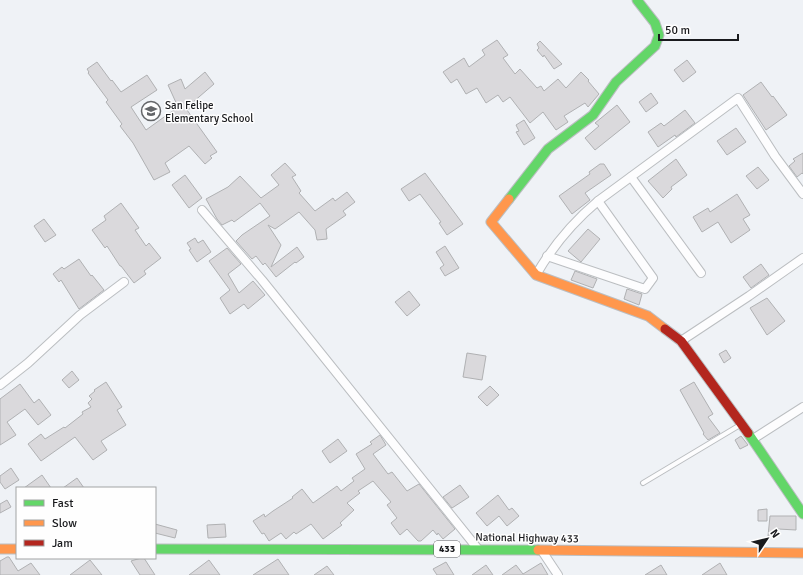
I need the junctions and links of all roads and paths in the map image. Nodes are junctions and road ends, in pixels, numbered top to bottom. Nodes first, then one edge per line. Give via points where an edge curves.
1 (637, 0) edge
2 (632, 177) junction
3 (803, 194) edge
4 (598, 201) junction
5 (202, 210) dead end
6 (547, 256) junction
7 (803, 258) edge
8 (700, 273) dead end
9 (536, 275) junction
10 (124, 282) dead end
11 (681, 341) junction
12 (0, 385) edge
13 (803, 407) edge
14 (742, 424) junction
15 (753, 439) junction
16 (643, 483) dead end
17 (803, 514) edge
18 (0, 549) edge
19 (16, 549) edge
20 (156, 549) edge
21 (478, 549) junction
22 (542, 551) junction
23 (803, 553) edge
24 (558, 575) edge

1 - 9 street via 655,23 659,35 655,46 616,82 593,115 548,149 491,222
2 - 3 street via 738,98
2 - 4 street
2 - 8 street
4 - 6 street via 583,214
4 - 6 street via 653,278 645,288
5 - 21 street via 262,280
6 - 9 street
7 - 11 street
9 - 11 street via 648,316
10 - 12 street
11 - 14 street
13 - 15 street
14 - 15 street
14 - 16 lane
15 - 17 street
18 - 19 street
20 - 21 street, National Highway 433 / 433
21 - 22 street, National Highway 433 / 433
22 - 23 street, National Highway 433 / 433
22 - 24 street

